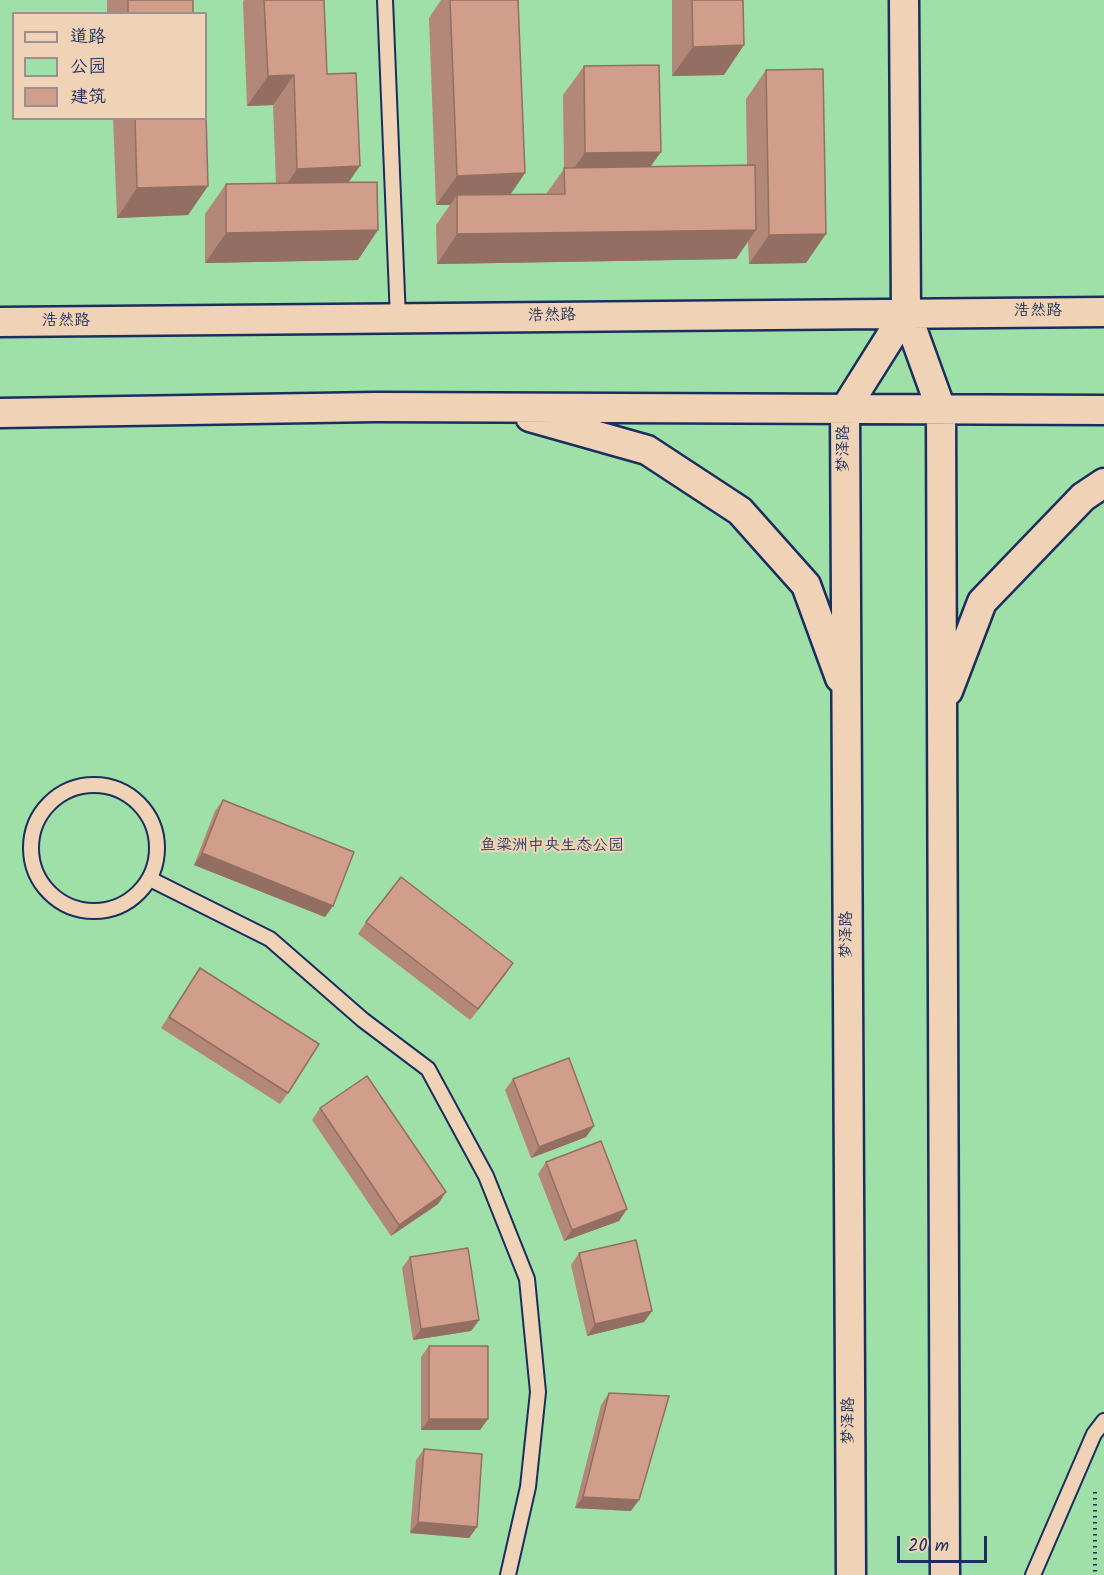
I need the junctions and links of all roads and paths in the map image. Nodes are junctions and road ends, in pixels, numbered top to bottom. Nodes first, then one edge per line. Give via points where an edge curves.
1 (384, 0) edge
2 (904, 0) edge
3 (906, 312) junction
4 (1104, 312) edge
5 (398, 319) junction
6 (0, 322) edge
7 (496, 408) junction
8 (844, 409) junction
9 (941, 409) junction
10 (1104, 410) edge
11 (0, 413) edge
12 (1104, 483) edge
13 (846, 698) junction
14 (942, 707) junction
15 (150, 879) junction
16 (1104, 1421) edge
17 (1094, 1481) dead end
18 (508, 1575) edge
19 (851, 1575) edge
20 (945, 1575) edge
21 (1033, 1575) edge
22 (1095, 1575) edge

1 - 5 lane
2 - 3 street
3 - 4 street, 浩然路
3 - 5 street, 浩然路
3 - 8 street, 梦泽路
3 - 9 street
5 - 6 street, 浩然路
7 - 8 street
7 - 11 street
7 - 13 street via 647,450 741,511 806,585
8 - 9 street
8 - 13 street, 梦泽路
9 - 10 street
9 - 14 street
12 - 14 street via 1083,497 982,602
13 - 19 street, 梦泽路
14 - 20 street
15 - 15 lane via 157,858 157,837 150,817 137,800 118,788 98,784 76,786 57,796 42,811 33,830 30,850 45,889 60,902 100,912 138,895
15 - 18 lane via 270,939 363,1020 428,1069 486,1176 526,1279 538,1392 528,1487
16 - 21 lane via 1094,1434
17 - 22 path

